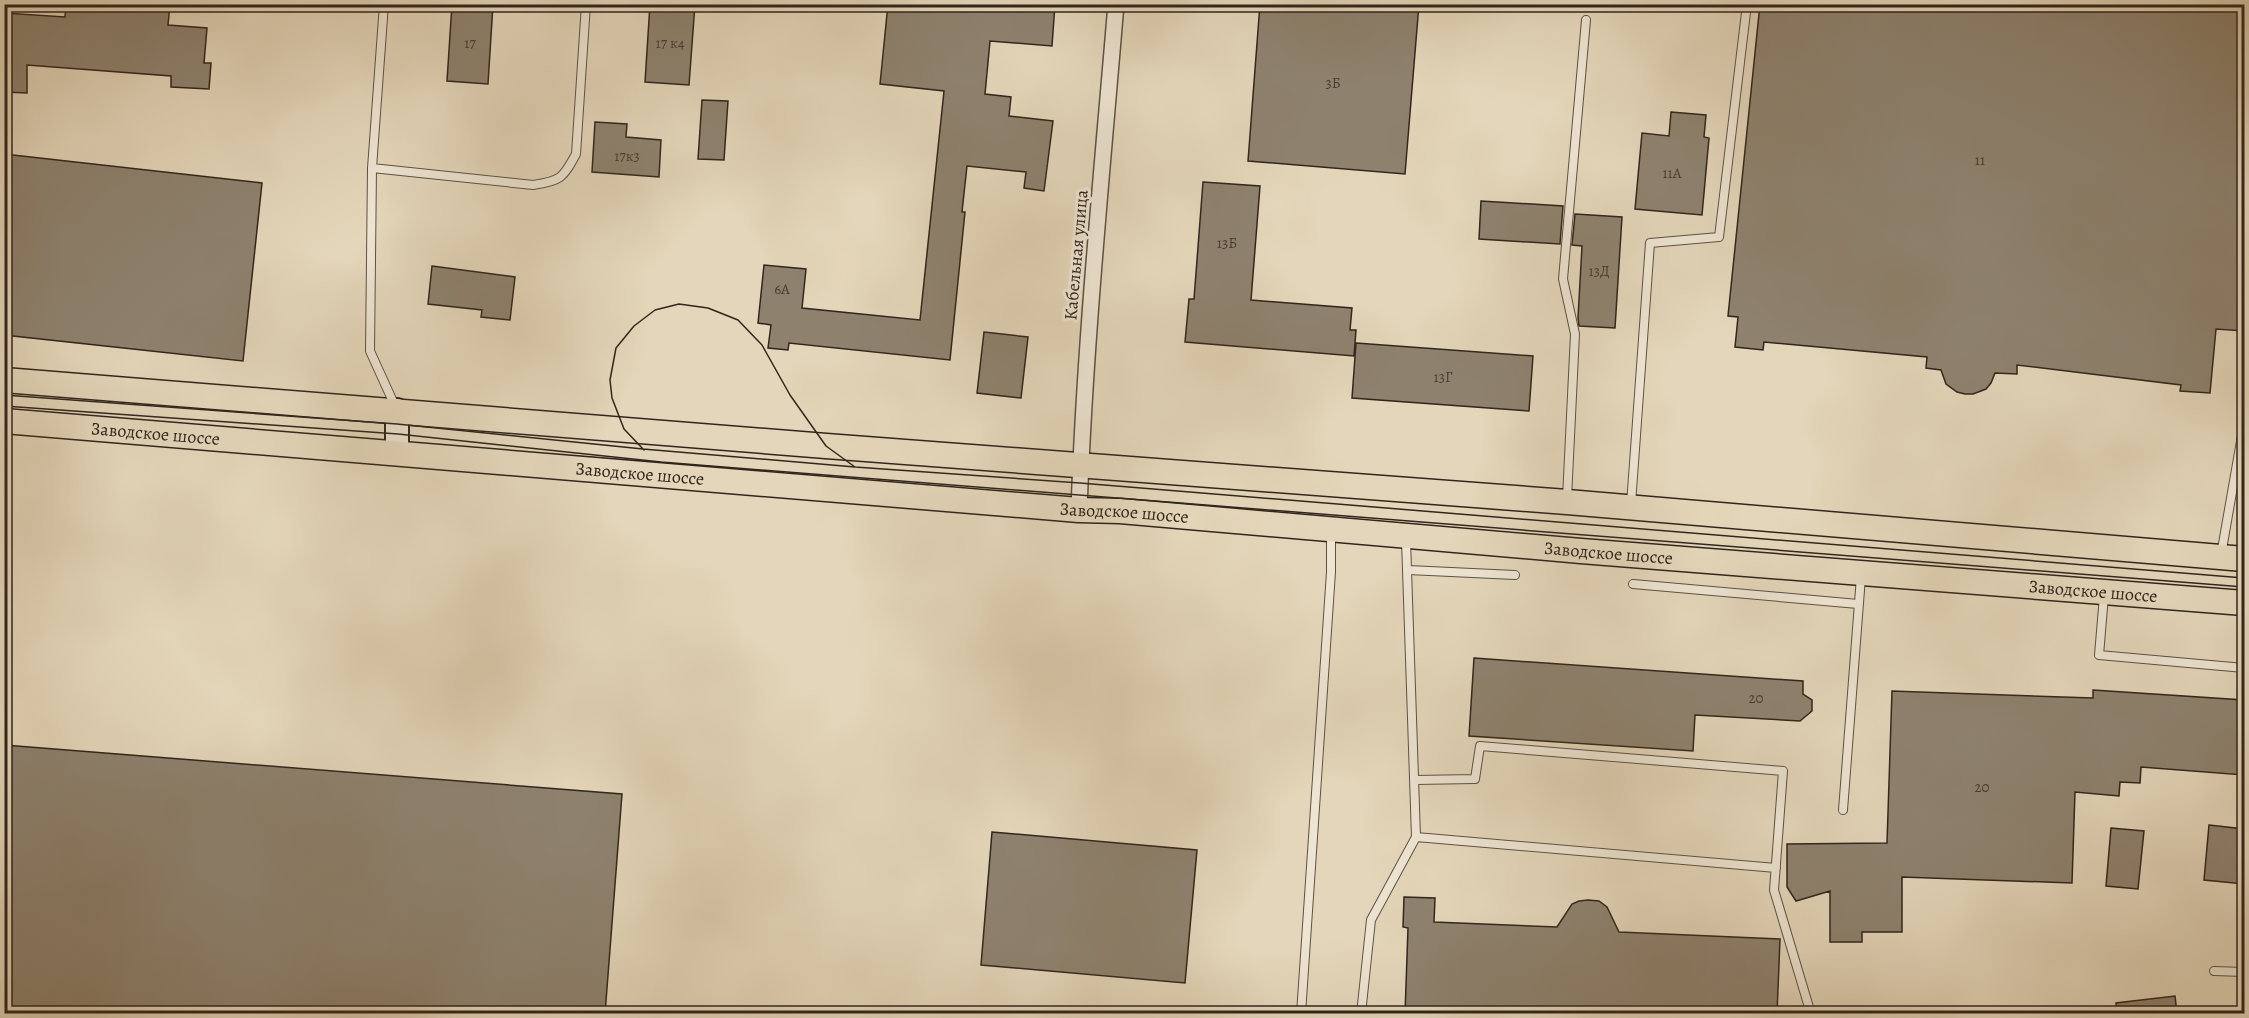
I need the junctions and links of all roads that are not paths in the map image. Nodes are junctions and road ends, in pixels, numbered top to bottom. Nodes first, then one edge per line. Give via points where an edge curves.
1 (384, 4) edge
2 (586, 4) edge
3 (1116, 4) edge
4 (1747, 4) edge
5 (1586, 20) dead end
6 (372, 168) junction
7 (4, 380) edge
8 (397, 410) junction
9 (4, 421) edge
10 (2244, 424) edge
11 (398, 453) junction
12 (1079, 465) junction
13 (1567, 502) junction
14 (1631, 508) junction
15 (1079, 510) junction
16 (1332, 530) junction
17 (1406, 536) junction
18 (2221, 557) junction
19 (2244, 559) edge
20 (1408, 570) junction
21 (1862, 573) junction
22 (1515, 575) dead end
23 (1633, 584) dead end
24 (2104, 592) junction
25 (2244, 603) edge
26 (1858, 604) junction
27 (2244, 668) edge
28 (1414, 780) junction
29 (1843, 810) dead end
30 (1416, 837) junction
31 (1776, 868) junction
32 (2214, 971) dead end
33 (2244, 972) edge
34 (1301, 1014) edge
35 (1360, 1014) edge
36 (1811, 1014) edge

1 - 6 lane
2 - 6 lane via 576,154 564,175 533,185
3 - 12 street, Кабельная улица
4 - 14 lane via 1719,237 1650,243
5 - 13 lane via 1563,279 1575,334
6 - 8 lane via 370,351
7 - 8 main road
8 - 11 main road
8 - 12 main road
9 - 11 main road, Заводское шоссе
10 - 18 lane
11 - 15 main road, Заводское шоссе
12 - 13 main road
12 - 15 street, Кабельная улица
13 - 14 main road
14 - 18 main road
15 - 16 main road, Заводское шоссе
16 - 17 main road, Заводское шоссе
16 - 34 lane
17 - 20 lane
17 - 21 main road, Заводское шоссе
18 - 19 main road
20 - 22 lane
20 - 28 lane
21 - 24 main road, Заводское шоссе
21 - 26 lane
23 - 26 lane
24 - 25 main road, Заводское шоссе
24 - 27 lane via 2099,655
26 - 29 lane
28 - 30 lane
28 - 31 lane via 1475,779 1480,746 1783,771
30 - 31 lane
30 - 35 lane via 1371,920
31 - 36 lane via 1774,890
32 - 33 lane

